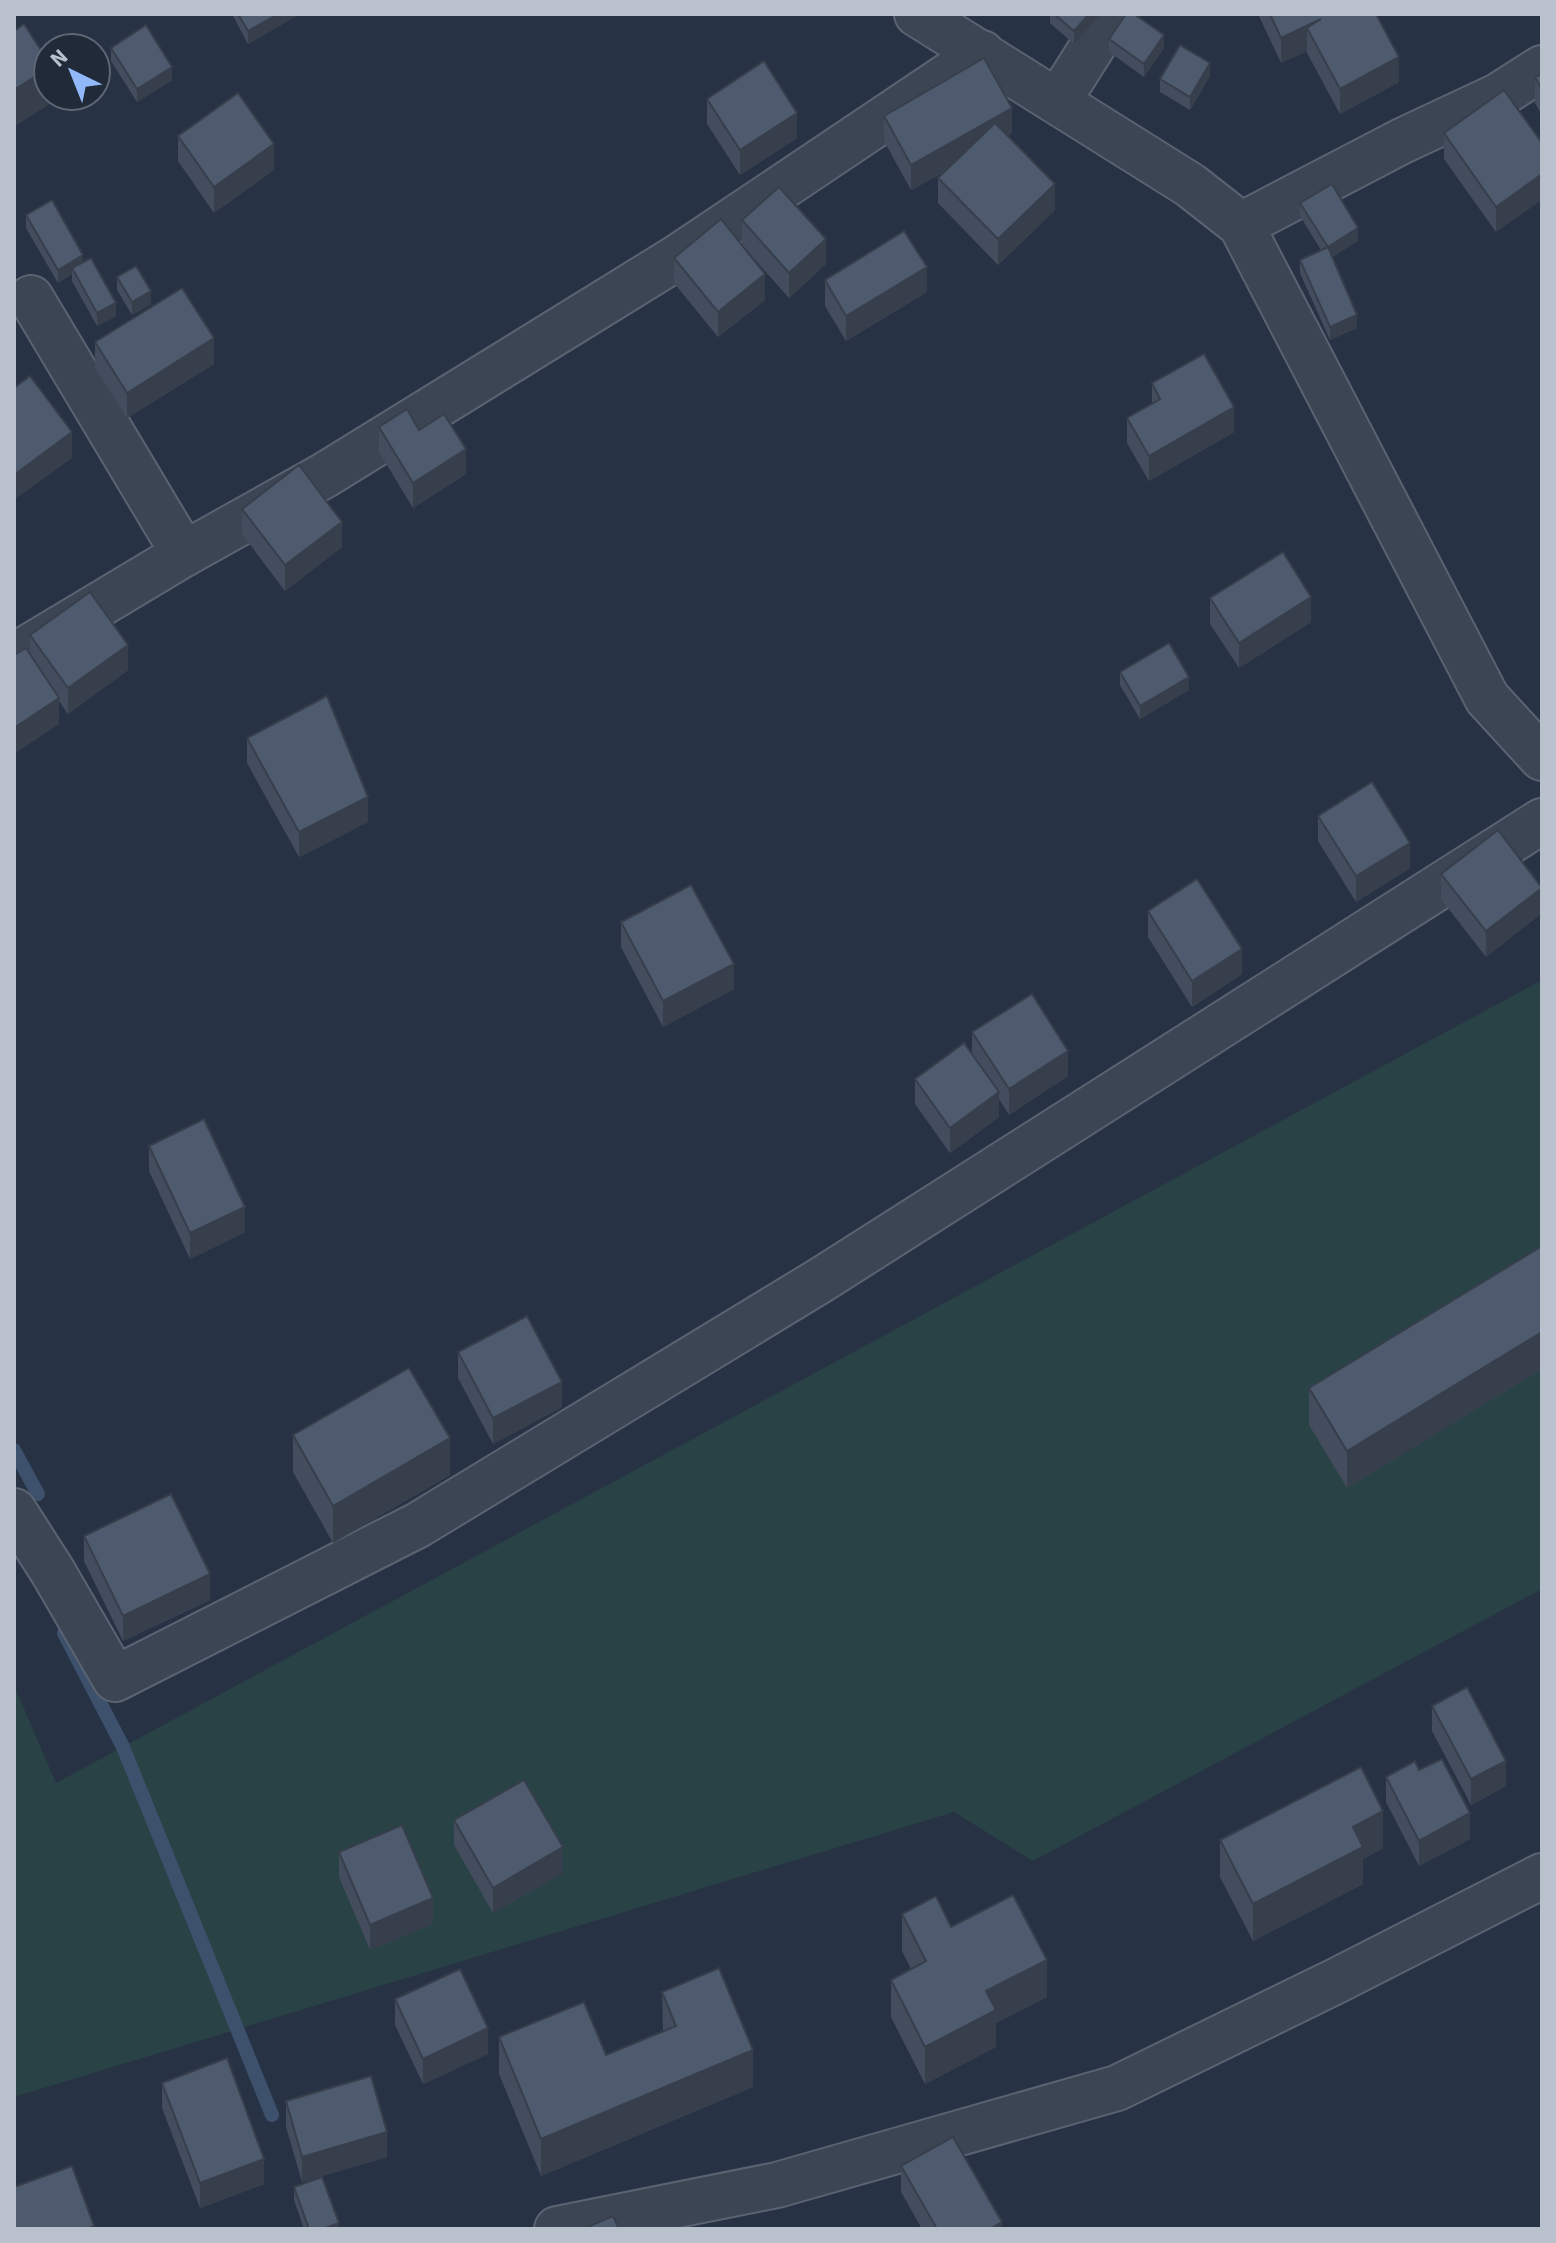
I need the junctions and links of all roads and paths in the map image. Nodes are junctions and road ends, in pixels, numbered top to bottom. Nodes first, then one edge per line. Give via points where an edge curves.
1 (917, 14) edge
2 (1113, 14) edge
3 (982, 53) junction
4 (1542, 68) edge
5 (1058, 101) junction
6 (1241, 225) junction
7 (31, 298) dead end
8 (184, 554) junction
9 (14, 656) edge
10 (1542, 758) edge
11 (1542, 821) edge
12 (14, 1511) edge
13 (1542, 1876) edge
14 (557, 2229) edge

1 - 3 street
2 - 5 street
3 - 5 street
3 - 8 street via 678,257 325,475
4 - 6 street via 1498,96
5 - 6 street via 1190,185
6 - 10 street via 1487,698
7 - 8 street
8 - 9 street
11 - 12 street via 821,1280 418,1525 115,1679
13 - 14 street via 1117,2088 777,2185

